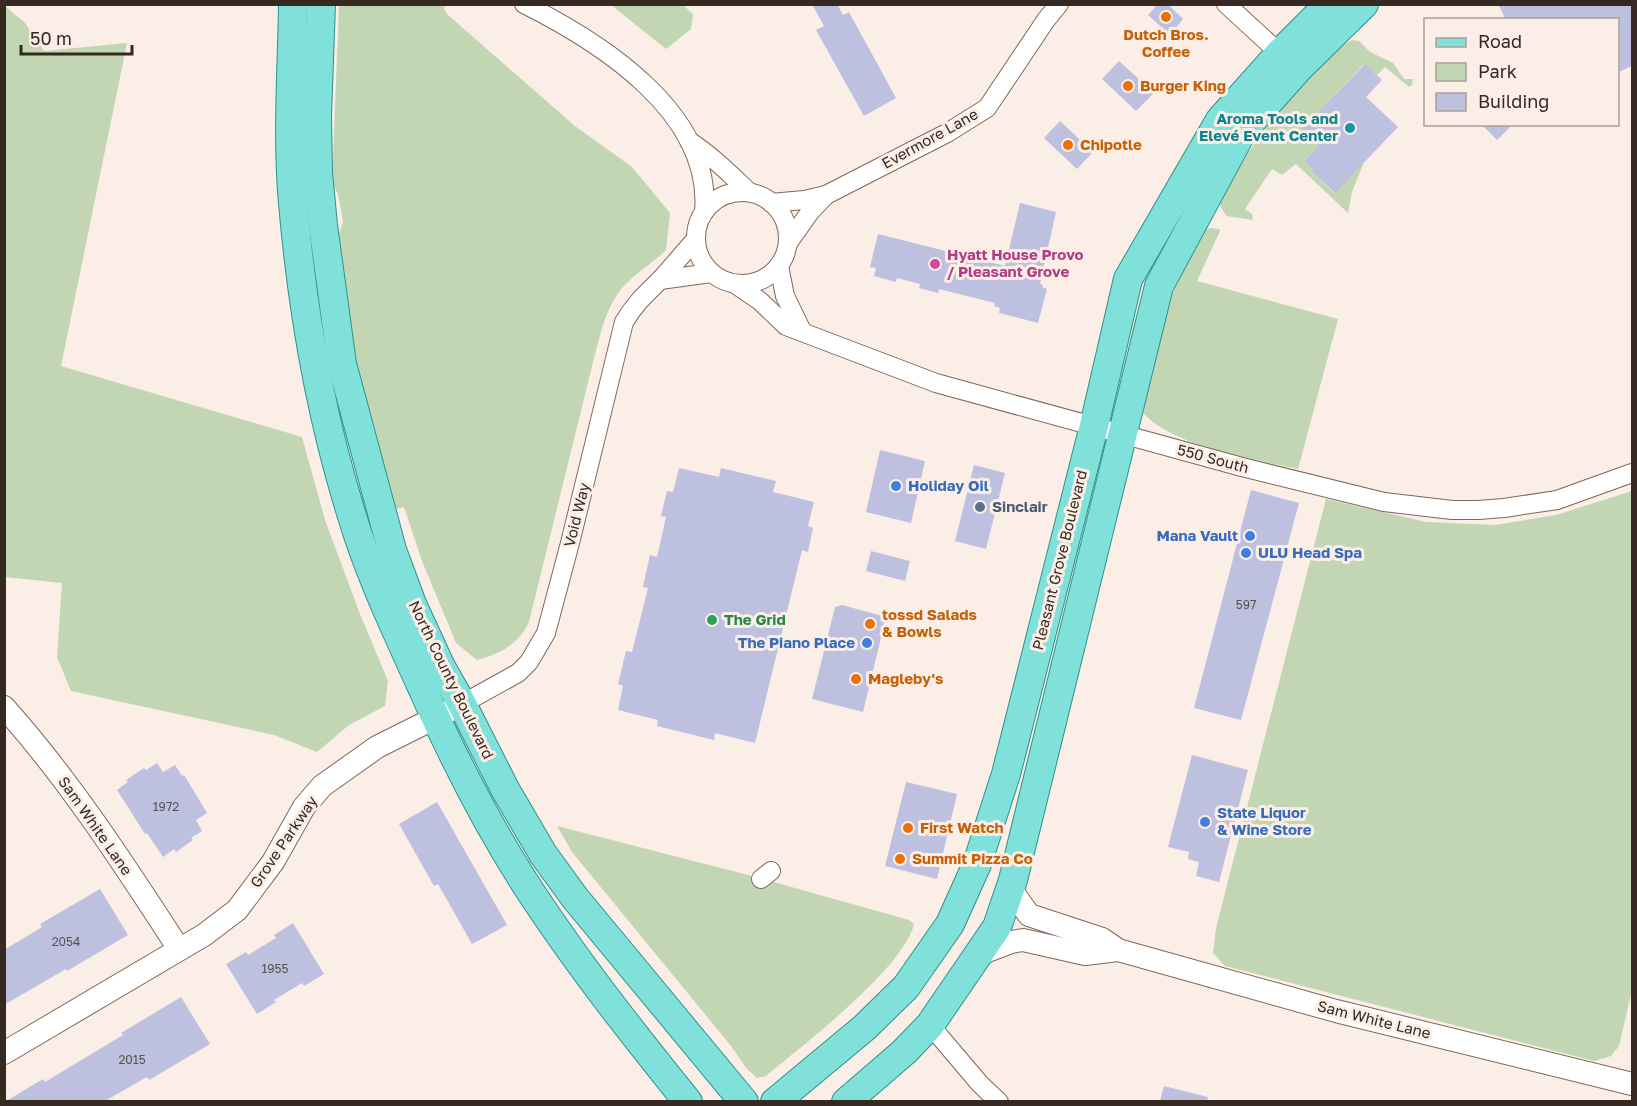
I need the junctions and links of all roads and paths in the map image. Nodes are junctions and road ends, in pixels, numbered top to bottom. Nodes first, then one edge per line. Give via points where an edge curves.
1 (293, 4) edge
2 (321, 4) edge
3 (524, 4) edge
4 (1059, 4) edge
5 (1226, 4) edge
6 (1329, 4) edge
7 (1364, 4) edge
8 (1289, 61) junction
9 (689, 141) junction
10 (749, 192) junction
11 (826, 195) junction
12 (771, 203) junction
13 (704, 212) junction
14 (696, 239) junction
15 (788, 243) junction
16 (779, 266) junction
17 (711, 273) junction
18 (660, 280) junction
19 (735, 284) junction
20 (802, 331) junction
21 (1094, 426) junction
22 (1123, 434) junction
23 (1632, 473) edge
24 (4, 707) edge
25 (448, 712) junction
26 (1013, 880) junction
27 (179, 949) junction
28 (1118, 950) junction
29 (978, 955) junction
30 (930, 1025) junction
31 (4, 1053) edge
32 (1632, 1084) edge
33 (688, 1101) edge
34 (744, 1101) edge
35 (775, 1101) edge
36 (846, 1101) edge
37 (999, 1101) edge
38 (1630, 1101) edge

1 - 25 main road, North County Boulevard via 289,146 313,361 352,519 381,597
2 - 25 main road, North County Boulevard via 318,173 342,364 392,550 431,646
3 - 9 street via 567,26 652,89
4 - 11 street, Evermore Lane via 987,108
5 - 8 street
6 - 8 main road, Pleasant Grove Boulevard
7 - 8 main road, Pleasant Grove Boulevard
8 - 21 main road, Pleasant Grove Boulevard via 1220,120 1128,279
8 - 22 main road, Pleasant Grove Boulevard via 1242,132 1159,286
9 - 10 street via 711,155
9 - 13 street via 705,184
10 - 12 street
10 - 13 street via 719,198
11 - 12 street
11 - 15 street
12 - 15 street via 785,221
13 - 14 street
14 - 17 street via 702,262
14 - 18 street, Void Way
15 - 16 street
16 - 19 street via 761,280
16 - 20 street via 785,296
17 - 18 street
17 - 19 street
18 - 25 street, Void Way via 648,289 624,322 546,633 518,673
19 - 20 street, 550 South via 786,326
20 - 21 street, 550 South via 936,383
21 - 22 street, 550 South
21 - 35 main road, Pleasant Grove Boulevard via 1006,774 977,864 950,924 906,987 864,1028
22 - 23 street, 550 South via 1374,500 1452,510 1557,500
22 - 26 main road, Pleasant Grove Boulevard
24 - 27 street, Sam White Lane via 74,792
25 - 27 street, Grove Parkway via 377,747 322,786 237,910
25 - 33 main road, North County Boulevard via 483,814 528,888 597,988
25 - 34 main road, North County Boulevard via 505,789 543,854 575,898
26 - 28 street, Sam White Lane via 1014,894 1029,915 1102,939
26 - 29 main road, Pleasant Grove Boulevard via 997,927
27 - 31 street, Grove Parkway
28 - 29 street, Sam White Lane via 1084,954 1023,940
28 - 32 street, Sam White Lane via 1336,1011
29 - 30 main road, Pleasant Grove Boulevard
30 - 36 main road, Pleasant Grove Boulevard
30 - 37 street
32 - 38 street

